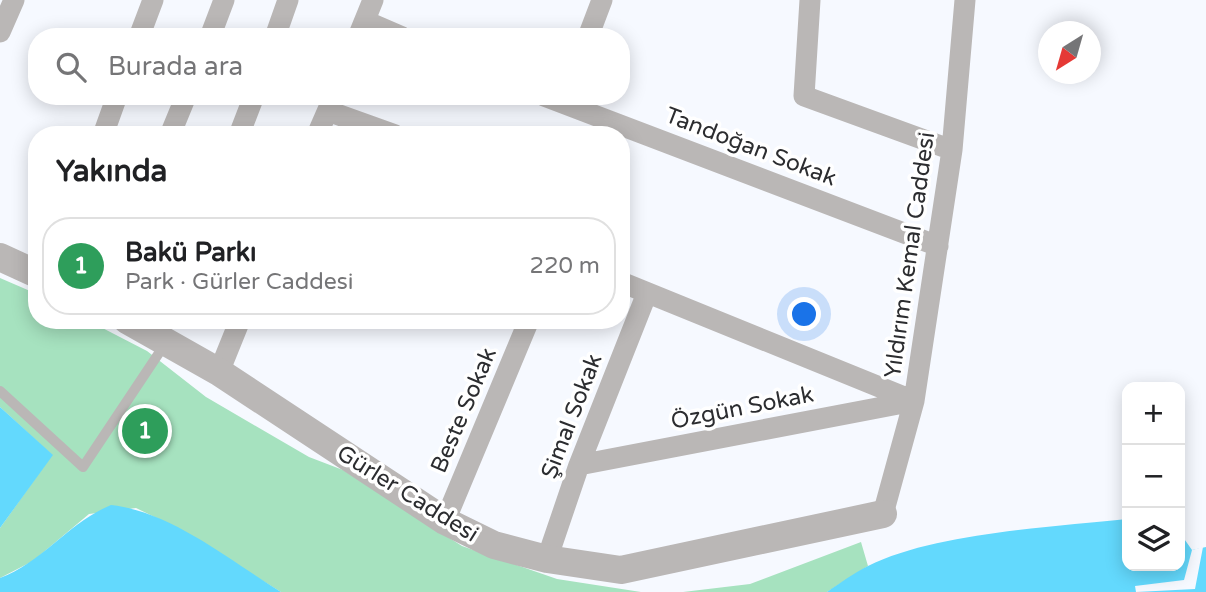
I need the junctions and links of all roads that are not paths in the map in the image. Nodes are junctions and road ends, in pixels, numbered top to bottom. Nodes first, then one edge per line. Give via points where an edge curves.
1 (15, 0) edge
2 (153, 0) edge
3 (224, 0) edge
4 (288, 0) edge
5 (373, 0) edge
6 (602, 0) edge
7 (810, 0) edge
8 (965, 0) edge
9 (142, 28) edge
10 (213, 28) edge
11 (278, 28) edge
12 (361, 28) edge
13 (591, 28) edge
14 (0, 32) edge
15 (114, 105) edge
16 (182, 105) edge
17 (251, 105) edge
18 (331, 105) edge
19 (333, 105) edge
20 (568, 105) edge
21 (106, 126) edge
22 (174, 126) edge
23 (242, 126) edge
24 (321, 126) edge
25 (376, 126) edge
26 (605, 126) edge
27 (630, 135) edge
28 (952, 150) junction
29 (938, 246) junction
30 (0, 257) edge
31 (28, 270) edge
32 (630, 286) edge
33 (648, 293) junction
34 (143, 329) edge
35 (236, 329) edge
36 (525, 329) edge
37 (166, 342) junction
38 (219, 372) junction
39 (0, 391) edge
40 (914, 401) junction
41 (579, 465) junction
42 (883, 514) joint
43 (445, 521) junction
44 (547, 559) junction

1 - 14 street
2 - 9 street
3 - 10 street
4 - 11 street
5 - 12 street
6 - 13 street
7 - 28 street via 804,96
8 - 28 street, Yıldırım Kemal Caddesi
15 - 21 street
16 - 22 street
17 - 23 street
18 - 24 street
19 - 25 street
20 - 26 street, Tandoğan Sokak
27 - 29 street, Tandoğan Sokak
28 - 29 street, Yıldırım Kemal Caddesi
29 - 40 street, Yıldırım Kemal Caddesi
30 - 31 street
32 - 33 street
33 - 40 street
33 - 41 street, Şimal Sokak
34 - 37 street, Gürler Caddesi
35 - 38 street
36 - 43 street, Beste Sokak
37 - 38 street, Gürler Caddesi
37 - 39 lane via 83,467
38 - 43 street, Gürler Caddesi
40 - 41 street, Özgün Sokak
40 - 42 street, Yıldırım Kemal Caddesi
41 - 44 street, Şimal Sokak
42 - 44 street, Gürler Caddesi via 621,570
43 - 44 street, Gürler Caddesi via 494,545

